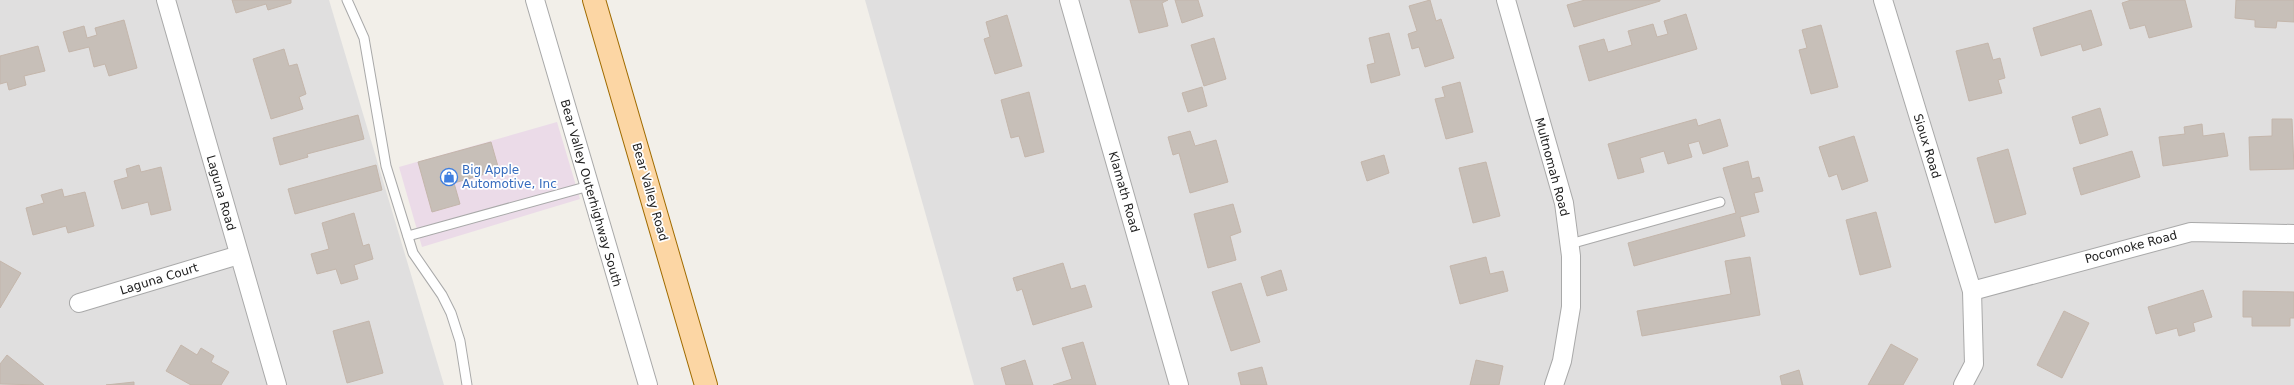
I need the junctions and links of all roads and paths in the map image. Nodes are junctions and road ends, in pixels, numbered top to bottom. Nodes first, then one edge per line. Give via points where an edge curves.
1 (166, 0) edge
2 (348, 0) edge
3 (535, 0) edge
4 (594, 0) edge
5 (1069, 0) edge
6 (1506, 0) edge
7 (1883, 0) edge
8 (589, 186) junction
9 (1720, 202) dead end
10 (2294, 234) edge
11 (408, 236) junction
12 (1570, 244) junction
13 (239, 255) junction
14 (1972, 291) junction
15 (79, 303) dead end
16 (277, 385) edge
17 (467, 385) edge
18 (648, 385) edge
19 (706, 385) edge
20 (1179, 385) edge
21 (1554, 385) edge
22 (1963, 385) edge

1 - 13 street, Laguna Road
2 - 11 lane via 364,38 385,161
3 - 8 street, Bear Valley Outerhighway South
4 - 19 main road, Bear Valley Road
5 - 20 street, Klamath Road
6 - 12 street, Multnomah Road via 1564,203
7 - 14 street, Sioux Road
8 - 11 lane
8 - 18 street, Bear Valley Outerhighway South
9 - 12 lane
10 - 14 street, Pocomoke Road via 2191,232
11 - 17 lane via 413,253 439,290 451,313 460,341
12 - 21 street, Multnomah Road via 1571,307 1562,361
13 - 15 street, Laguna Court
13 - 16 street, Laguna Road
14 - 22 street, Sioux Road via 1974,364

